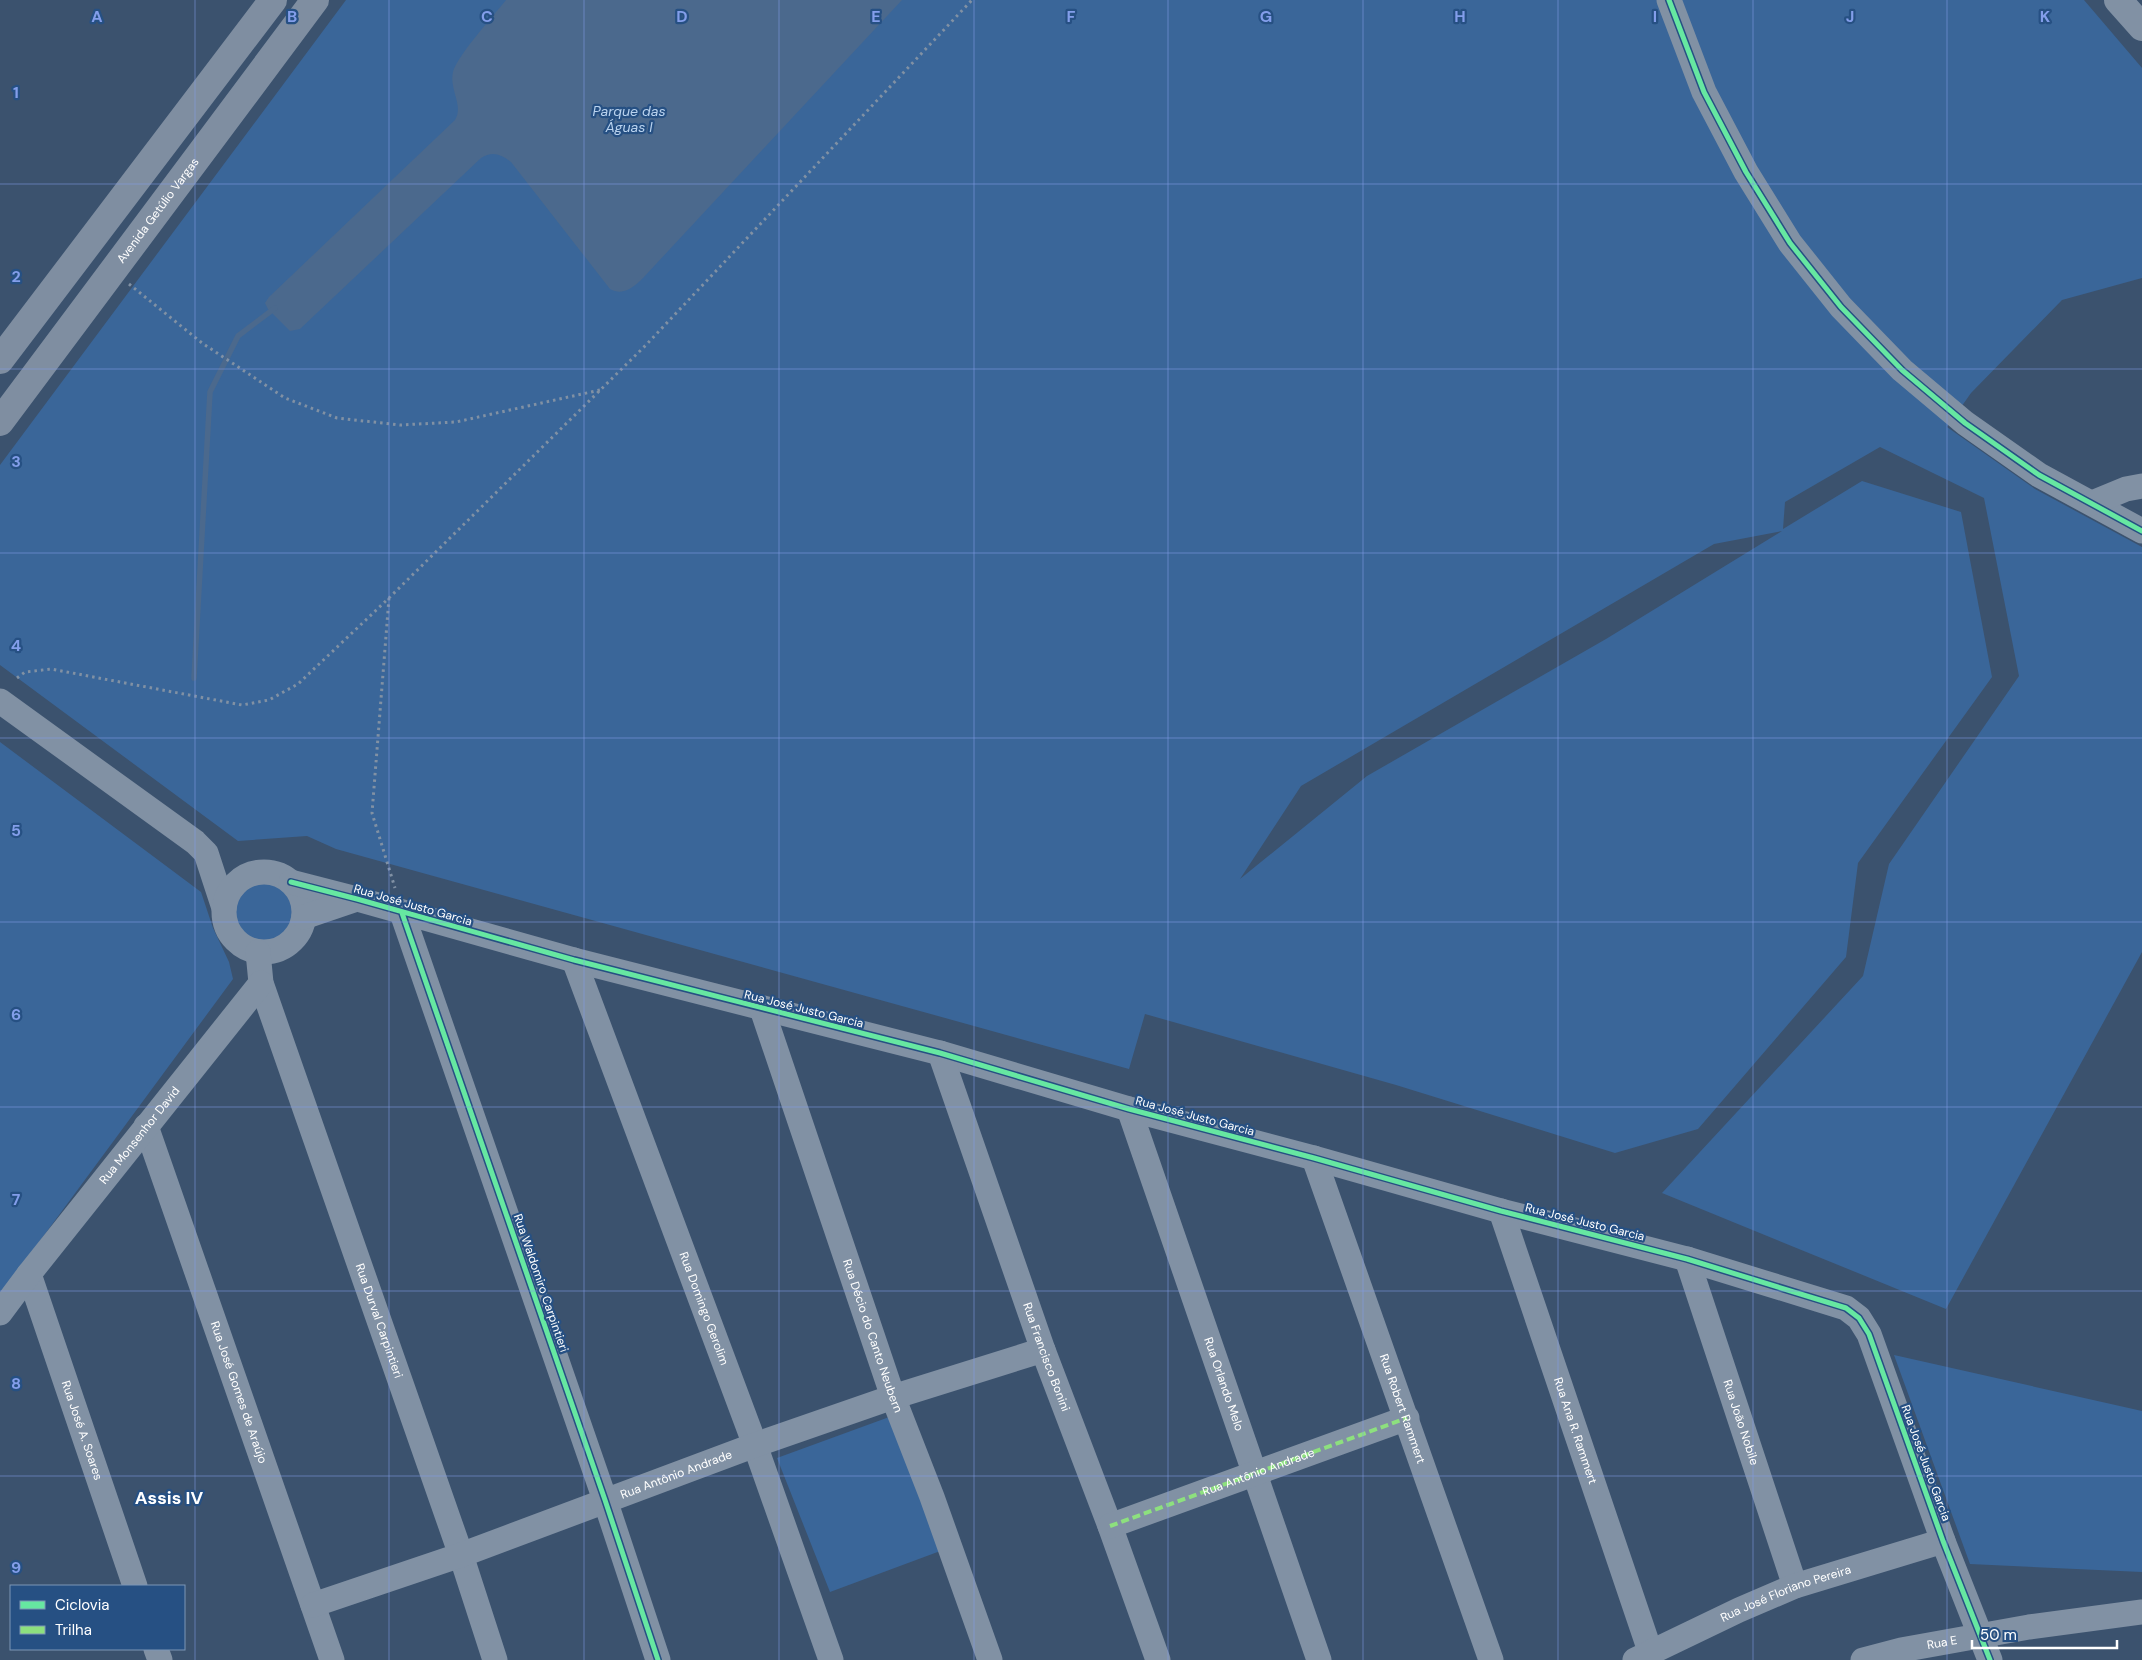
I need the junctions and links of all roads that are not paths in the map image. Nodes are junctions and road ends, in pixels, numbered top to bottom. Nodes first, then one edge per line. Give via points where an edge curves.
1 (273, 0) edge
2 (316, 0) edge
3 (1669, 0) edge
4 (2118, 0) edge
5 (2142, 27) edge
6 (0, 360) edge
7 (0, 422) edge
8 (2142, 486) edge
9 (2092, 504) junction
10 (2142, 531) edge
11 (0, 701) edge
12 (206, 853) junction
13 (255, 873) junction
14 (291, 882) junction
15 (357, 899) junction
16 (224, 908) junction
17 (402, 913) junction
18 (304, 917) junction
19 (258, 952) junction
20 (574, 960) junction
21 (261, 983) junction
22 (762, 1009) junction
23 (940, 1053) junction
24 (1129, 1109) junction
25 (146, 1126) junction
26 (1314, 1158) junction
27 (1501, 1211) junction
28 (1687, 1259) junction
29 (28, 1274) junction
30 (0, 1313) edge
31 (1043, 1350) junction
32 (893, 1397) junction
33 (1407, 1418) junction
34 (755, 1445) junction
35 (1255, 1474) junction
36 (605, 1500) junction
37 (1110, 1526) junction
38 (1943, 1541) junction
39 (461, 1555) junction
40 (134, 1585) edge
41 (1795, 1586) junction
42 (312, 1604) junction
43 (2141, 1616) edge
44 (1982, 1636) junction
45 (1643, 1656) edge
46 (332, 1660) edge
47 (495, 1660) edge
48 (658, 1660) edge
49 (831, 1660) edge
50 (990, 1660) edge
51 (1158, 1660) edge
52 (1319, 1660) edge
53 (1491, 1660) edge
54 (1863, 1660) edge
55 (1990, 1660) edge

1 - 6 main road
2 - 7 main road, Avenida Getúlio Vargas
3 - 9 street via 1704,92 1746,172 1790,243 1841,307 1902,370 1965,423 2039,475
4 - 5 highway
8 - 9 street via 2126,489
9 - 10 street
11 - 12 street via 196,842
12 - 13 street
12 - 16 street
13 - 14 street via 274,874
13 - 16 street via 233,887
14 - 15 street, Rua José Justo Garcia
14 - 18 street via 304,904
15 - 17 street, Rua José Justo Garcia
15 - 18 street, Rua José Justo Garcia
16 - 19 street via 229,931 245,948
17 - 20 street, Rua José Justo Garcia
17 - 36 street, Rua Waldomiro Carpintieri
18 - 19 street via 301,930 283,948
19 - 21 street
20 - 22 street, Rua José Justo Garcia
20 - 34 street, Rua Domingo Gerolim
21 - 25 street, Rua Monsenhor David
21 - 39 street, Rua Durval Carpintieri
22 - 23 street, Rua José Justo Garcia
22 - 32 street, Rua Décio do Canto Neubern
23 - 24 street, Rua José Justo Garcia
23 - 31 street, Rua Francisco Bonini
24 - 26 street, Rua José Justo Garcia
24 - 35 street, Rua Orlando Melo
25 - 29 street, Rua Monsenhor David
25 - 42 street, Rua José Gomes de Araújo
26 - 27 street, Rua José Justo Garcia
26 - 33 street, Rua Robert Rammert
27 - 28 street, Rua José Justo Garcia
27 - 45 street, Rua Ana R. Rammert
28 - 38 street, Rua José Justo Garcia via 1846,1308 1859,1318 1869,1334
28 - 41 street, Rua João Nobile
29 - 30 street, Rua Monsenhor David
29 - 40 street, Rua José A. Soares
31 - 32 street, Rua Antônio Andrade
31 - 37 street, Rua Francisco Bonini
32 - 34 street, Rua Antônio Andrade
32 - 50 street, Rua Décio do Canto Neubern
33 - 35 street, Rua Antônio Andrade
33 - 53 street, Rua Robert Rammert
34 - 36 street, Rua Antônio Andrade
34 - 49 street, Rua Domingo Gerolim
35 - 37 street, Rua Antônio Andrade
35 - 52 street, Rua Orlando Melo
36 - 39 street, Rua Antônio Andrade
36 - 48 street, Rua Waldomiro Carpintieri
37 - 51 street, Rua Francisco Bonini
38 - 41 street, Rua José Floriano Pereira
38 - 44 street, Rua José Justo Garcia
39 - 42 street, Rua Antônio Andrade
39 - 47 street, Rua Durval Carpintieri
41 - 45 street, Rua José Floriano Pereira
42 - 46 street, Rua José Gomes de Araújo
43 - 44 street, Rua E via 2029,1627
44 - 54 street, Rua E
44 - 55 street, Rua José Justo Garcia

